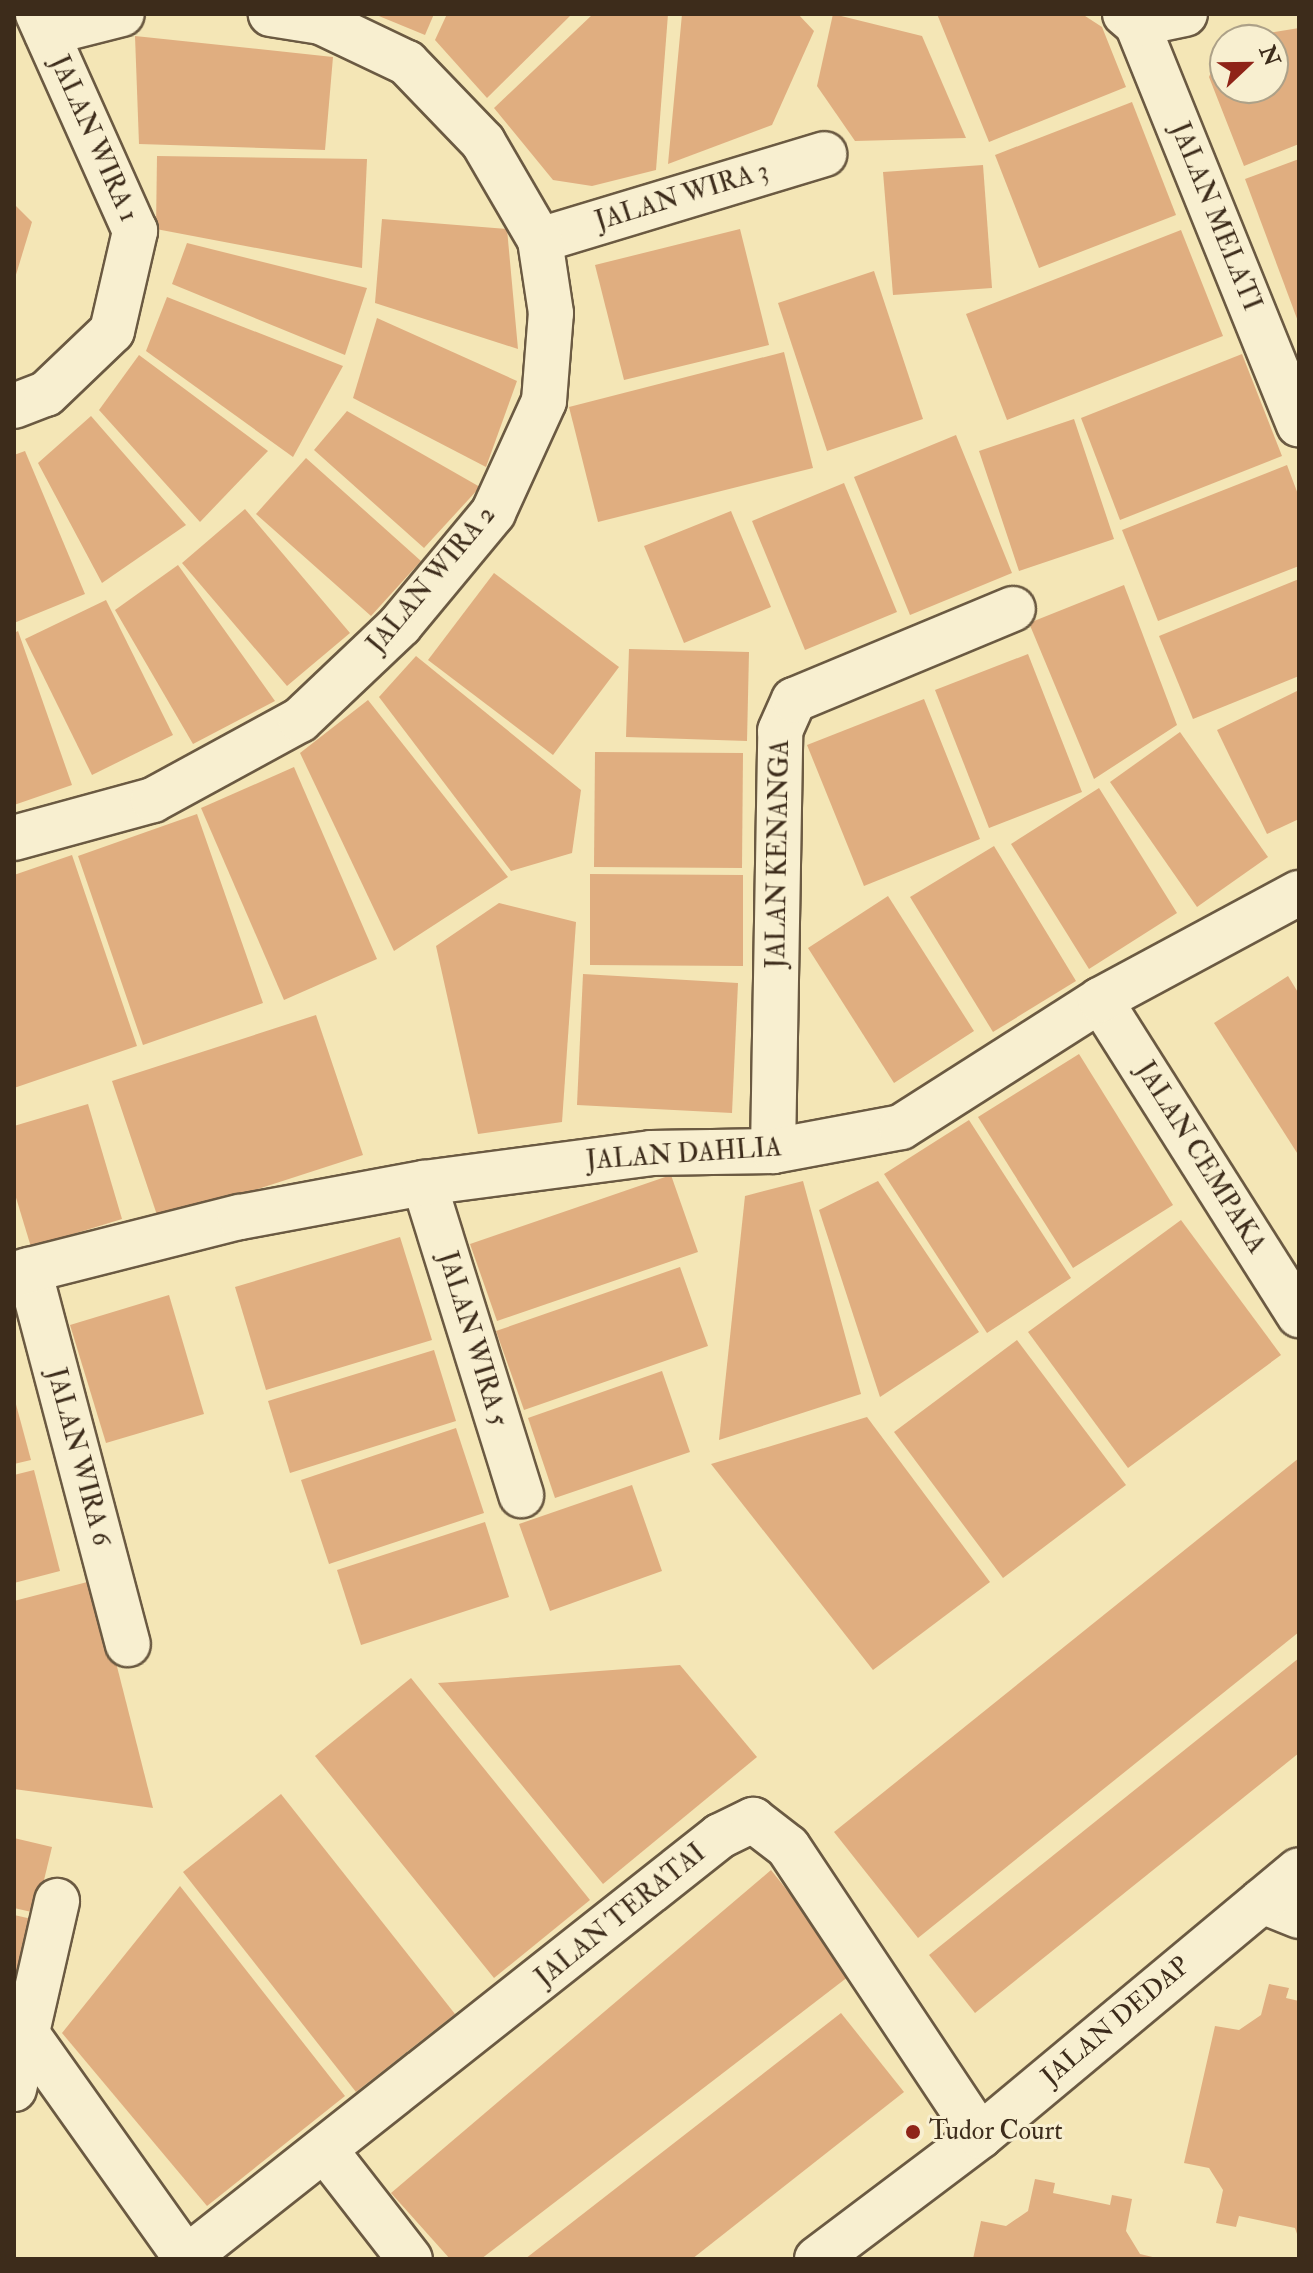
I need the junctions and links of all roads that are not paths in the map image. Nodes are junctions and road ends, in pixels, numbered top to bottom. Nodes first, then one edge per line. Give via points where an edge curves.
1 (122, 14) edge
2 (271, 14) edge
3 (1185, 14) edge
4 (1131, 19) edge
5 (42, 23) edge
6 (824, 154) dead end
7 (540, 240) junction
8 (14, 406) edge
9 (1299, 425) edge
10 (1013, 609) dead end
11 (14, 838) edge
12 (1299, 893) edge
13 (1100, 1000) junction
14 (773, 1151) junction
15 (424, 1183) junction
16 (21, 1272) edge
17 (1299, 1315) edge
18 (521, 1495) dead end
19 (128, 1644) dead end
20 (1299, 1870) edge
21 (57, 1901) dead end
22 (1280, 1909) edge
23 (27, 2034) junction
24 (14, 2089) edge
25 (980, 2136) junction
26 (325, 2150) junction
27 (185, 2259) edge
28 (410, 2259) edge
29 (817, 2259) edge

1 - 5 street
2 - 7 street, JALAN WIRA 2 via 321,22 407,63 483,142
3 - 4 street
4 - 9 street, JALAN MELATI
5 - 8 street, JALAN WIRA 1 via 135,231 112,331 46,394
6 - 7 street, JALAN WIRA 3
7 - 11 street, JALAN WIRA 2 via 551,313 544,401 493,513 400,625 300,720 153,800
10 - 14 street, JALAN KENANGA via 794,700 780,731
12 - 13 street, JALAN DAHLIA
13 - 14 street, JALAN DAHLIA via 901,1127
13 - 17 street, JALAN CEMPAKA
14 - 15 street, JALAN DAHLIA via 651,1153
15 - 16 street, JALAN DAHLIA via 240,1217
15 - 18 street, JALAN WIRA 5
16 - 19 street, JALAN WIRA 6
20 - 22 street, JALAN DEDAP
21 - 23 street
22 - 25 street, JALAN DEDAP
23 - 24 street
23 - 27 street
25 - 26 street, JALAN TERATAI via 788,1847 753,1820 720,1836
25 - 29 street, JALAN DEDAP
26 - 27 street, JALAN TERATAI
26 - 28 street

